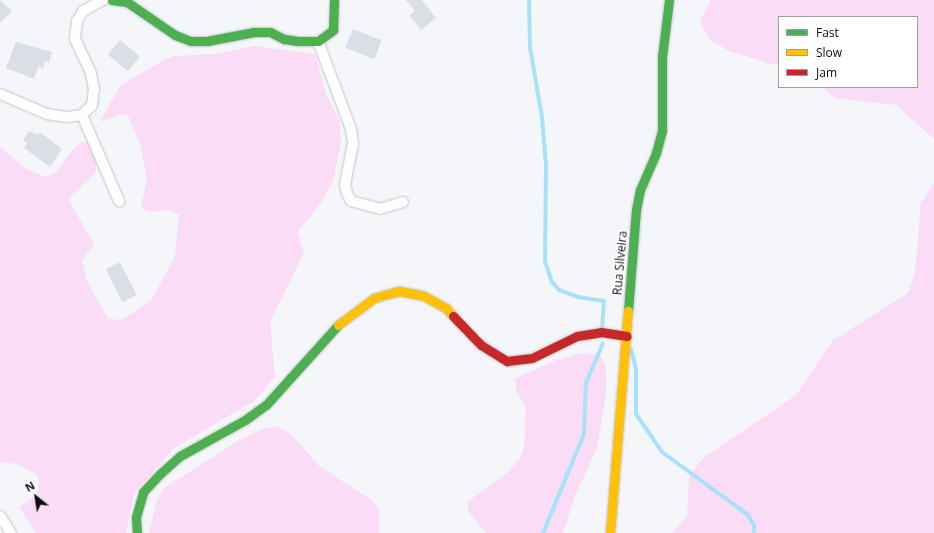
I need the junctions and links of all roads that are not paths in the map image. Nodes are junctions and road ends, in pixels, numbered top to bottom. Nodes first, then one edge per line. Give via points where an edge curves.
1 (103, 0) edge
2 (112, 0) edge
3 (334, 0) edge
4 (669, 0) edge
5 (318, 41) junction
6 (0, 94) edge
7 (82, 114) junction
8 (119, 201) dead end
9 (403, 202) dead end
10 (627, 336) junction
11 (0, 516) edge
12 (11, 533) edge
13 (137, 533) edge
14 (610, 533) edge

1 - 7 street via 84,11 77,21 75,38 91,74 94,89 92,106
2 - 5 street via 127,2 175,35 190,41 207,42 254,32 270,32 284,39 298,41
3 - 5 street via 332,30
4 - 10 street, Rua Silveira via 662,57 662,130 656,153 640,190 636,210
5 - 9 street via 352,129 353,143 344,185 351,201 380,209
6 - 7 street via 47,114 67,117
7 - 8 street
10 - 13 street via 601,332 577,336 532,358 507,361 481,345 446,308 424,296 399,291 374,298 334,328 266,405 245,420 180,456 161,473 143,492 136,517
10 - 14 street, Rua Silveira
11 - 12 street

